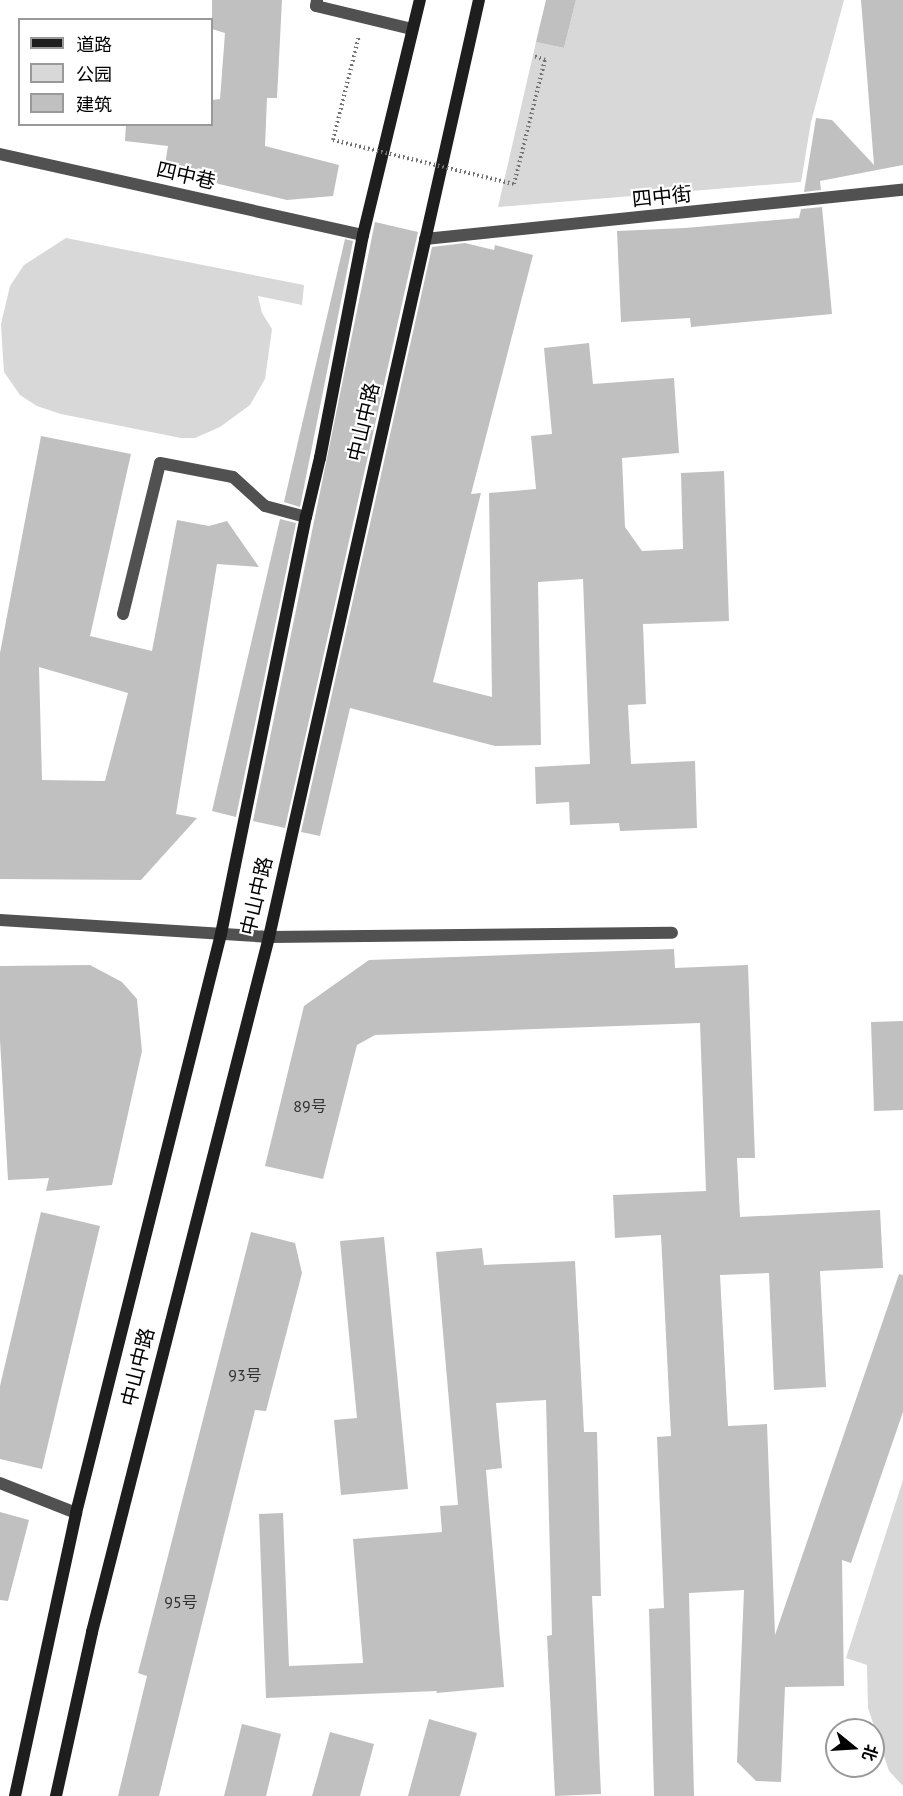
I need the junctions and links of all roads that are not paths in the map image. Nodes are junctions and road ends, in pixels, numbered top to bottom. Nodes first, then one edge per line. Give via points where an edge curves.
1 (317, 0) edge
2 (420, 0) edge
3 (478, 0) edge
4 (412, 29) junction
5 (0, 154) edge
6 (903, 190) edge
7 (363, 235) junction
8 (425, 239) junction
9 (306, 517) junction
10 (123, 614) dead end
11 (0, 920) edge
12 (672, 933) dead end
13 (221, 934) junction
14 (269, 937) junction
15 (0, 1483) edge
16 (76, 1513) junction
17 (15, 1796) edge
18 (56, 1796) edge

1 - 4 street via 316,6
2 - 4 main road, 中山中路
3 - 8 main road, 中山中路
4 - 7 main road, 中山中路
5 - 7 street, 四中巷
6 - 8 street, 四中街
7 - 9 main road, 中山中路
8 - 14 main road, 中山中路
9 - 10 street via 265,506 233,477 160,463
9 - 13 main road, 中山中路
11 - 13 street
12 - 14 street
13 - 14 street
13 - 16 main road, 中山中路
14 - 18 main road, 中山中路 via 92,1632
15 - 16 street
16 - 17 main road, 中山中路

